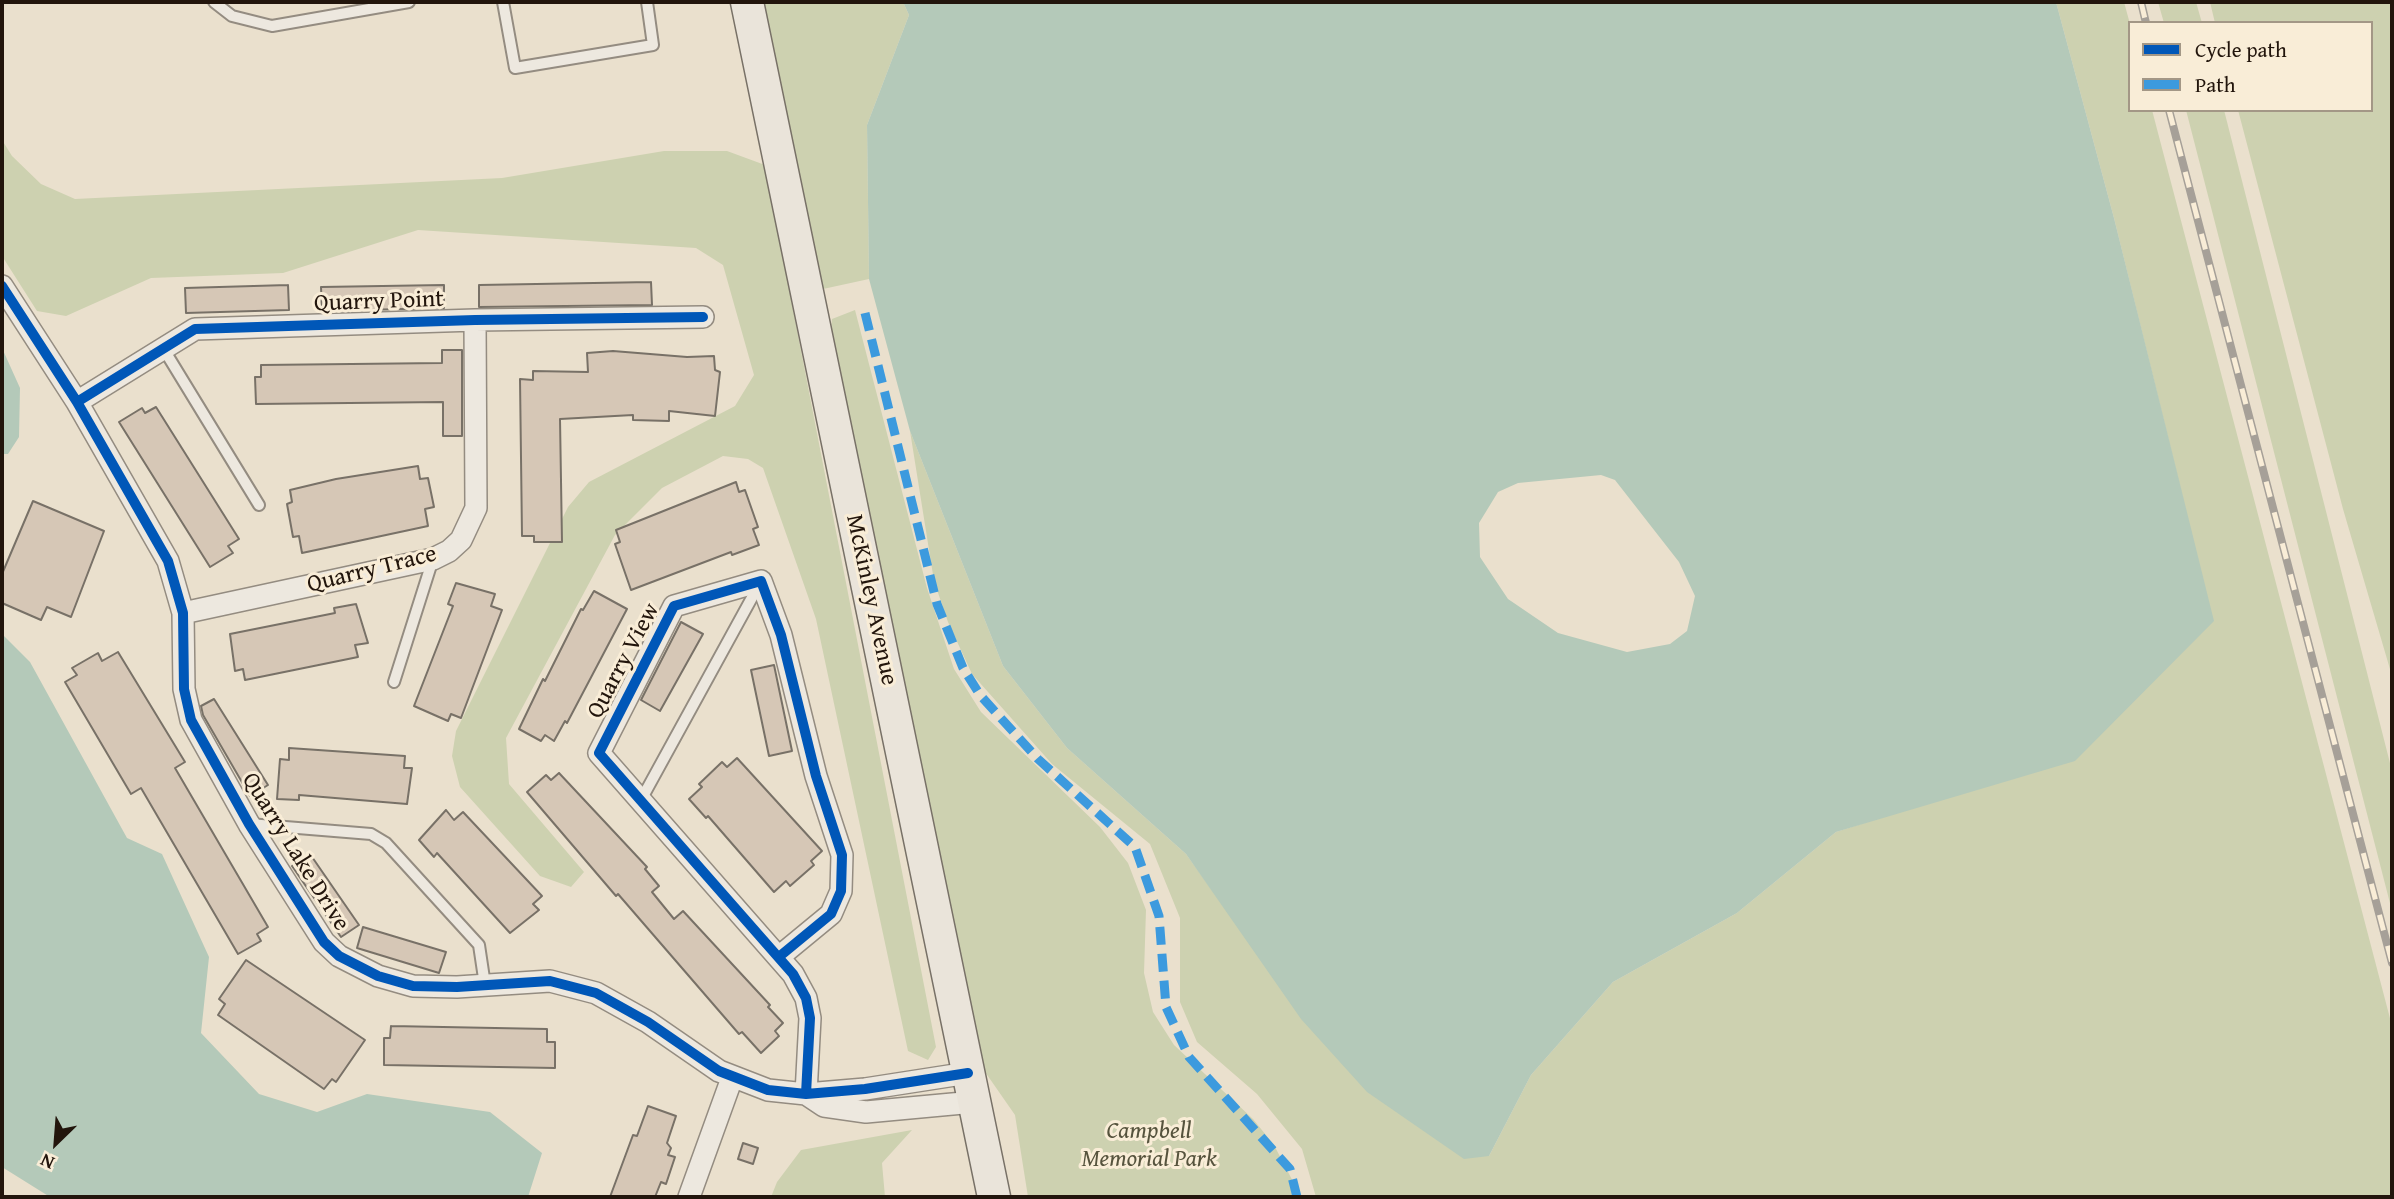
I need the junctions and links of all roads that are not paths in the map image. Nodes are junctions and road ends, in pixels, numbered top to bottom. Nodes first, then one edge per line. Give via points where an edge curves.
1 (214, 2) edge
2 (409, 2) edge
3 (503, 2) edge
4 (647, 2) edge
5 (747, 2) edge
6 (2, 286) edge
7 (702, 317) dead end
8 (475, 320) junction
9 (163, 348) junction
10 (76, 401) junction
11 (260, 505) dead end
12 (433, 559) junction
13 (761, 581) junction
14 (183, 613) junction
15 (394, 682) dead end
16 (641, 800) junction
17 (249, 824) junction
18 (780, 956) junction
19 (485, 985) junction
20 (732, 1078) junction
21 (971, 1087) junction
22 (865, 1089) junction
23 (807, 1094) junction
24 (866, 1112) junction
25 (689, 1197) edge
26 (994, 1197) edge

1 - 2 lane via 232,16 272,26
3 - 4 lane via 515,68 653,45
5 - 21 main road, McKinley Avenue
6 - 10 street, Quarry Lake Drive
7 - 8 street, Quarry Point
8 - 9 street, Quarry Point via 195,329
8 - 12 street, Quarry Trace via 476,508 461,540
9 - 10 street, Quarry Point
9 - 11 lane
10 - 14 street, Quarry Lake Drive via 168,561
12 - 14 street, Quarry Trace
12 - 15 lane
13 - 16 lane
13 - 16 street, Quarry View via 674,606 599,753
13 - 18 street via 781,635 816,776 842,855 841,891 831,914
14 - 17 street, Quarry Lake Drive via 185,704
16 - 18 street, Quarry View
17 - 19 street, Quarry Lake Drive via 324,942 339,956 378,976 413,986
17 - 19 lane via 371,834 386,843 479,945
18 - 23 street, Quarry View via 806,998 810,1018
19 - 20 street, Quarry Lake Drive via 550,981 596,993
20 - 23 street, Quarry Lake Drive via 768,1090
20 - 25 street
21 - 22 street, Quarry Lake Drive
21 - 24 street, Quarry Lake Drive
21 - 26 main road, McKinley Avenue
22 - 23 street, Quarry Lake Drive
22 - 24 lane
23 - 24 street, Quarry Lake Drive via 824,1106

